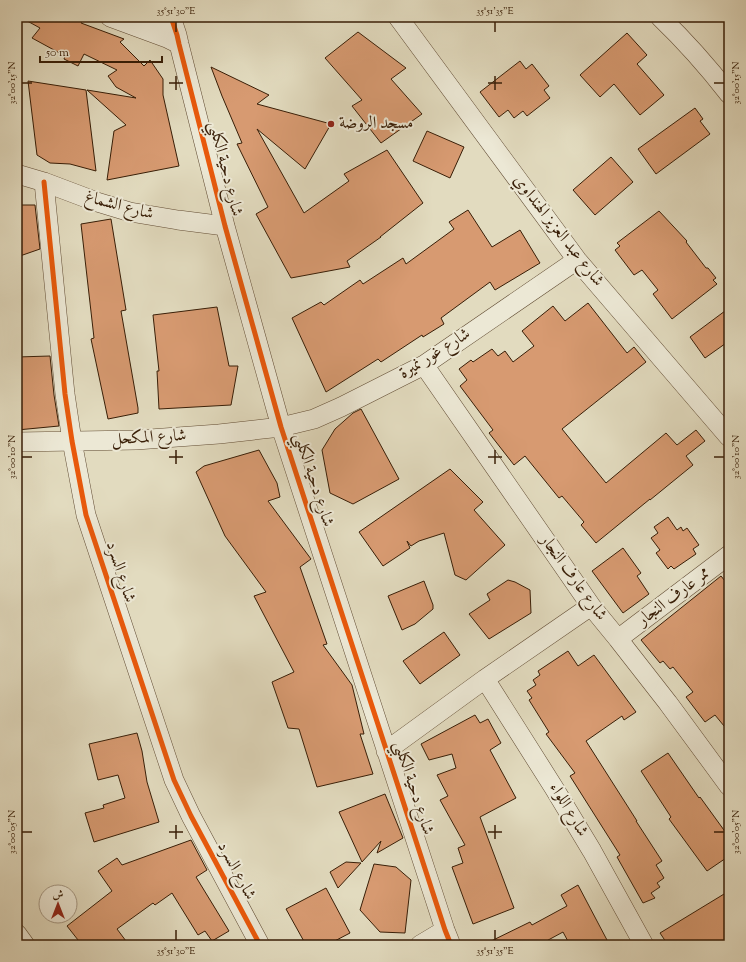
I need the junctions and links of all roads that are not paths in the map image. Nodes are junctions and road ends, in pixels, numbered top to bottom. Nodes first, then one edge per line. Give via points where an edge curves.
1 (110, 17) edge
2 (151, 17) edge
3 (398, 17) edge
4 (660, 17) edge
5 (174, 29) edge
6 (729, 94) edge
7 (17, 174) edge
8 (44, 182) junction
9 (225, 226) junction
10 (578, 260) junction
11 (424, 365) junction
12 (282, 427) junction
13 (729, 437) edge
14 (72, 440) junction
15 (17, 442) edge
16 (729, 554) edge
17 (591, 606) junction
18 (618, 639) junction
19 (485, 679) junction
20 (386, 752) junction
21 (729, 786) edge
22 (17, 934) edge
23 (448, 938) edge
24 (26, 945) edge
25 (260, 945) edge
26 (420, 945) edge
27 (644, 945) edge

1 - 5 street via 167,38
2 - 5 street
3 - 10 street, شارع عبد العزيز الهنداوي
4 - 6 street via 712,72
5 - 9 street, شارع دحية الكلبي
7 - 8 street, شارع الشماغ
8 - 9 street, شارع الشماغ via 130,212
8 - 14 street, شارع السرد
9 - 12 street, شارع دحية الكلبي
10 - 11 street, شارع غور نميرة
10 - 13 street, شارع عبد العزيز الهنداوي
11 - 12 street, شارع غور نميرة via 314,419
11 - 17 street, شارع عارف النجار
12 - 14 street, شارع المكحل via 136,440
12 - 20 street, شارع دحية الكلبي
14 - 15 street, شارع المكحل
14 - 25 street, شارع السرد via 86,516 174,780
16 - 18 street, ممر عارف النجار
17 - 18 street, شارع عارف النجار
17 - 19 street
18 - 21 street, شارع عارف النجار
19 - 20 street
19 - 27 street, شارع اللواء via 588,844
20 - 23 street, شارع دحية الكلبي
22 - 24 street
23 - 26 street

